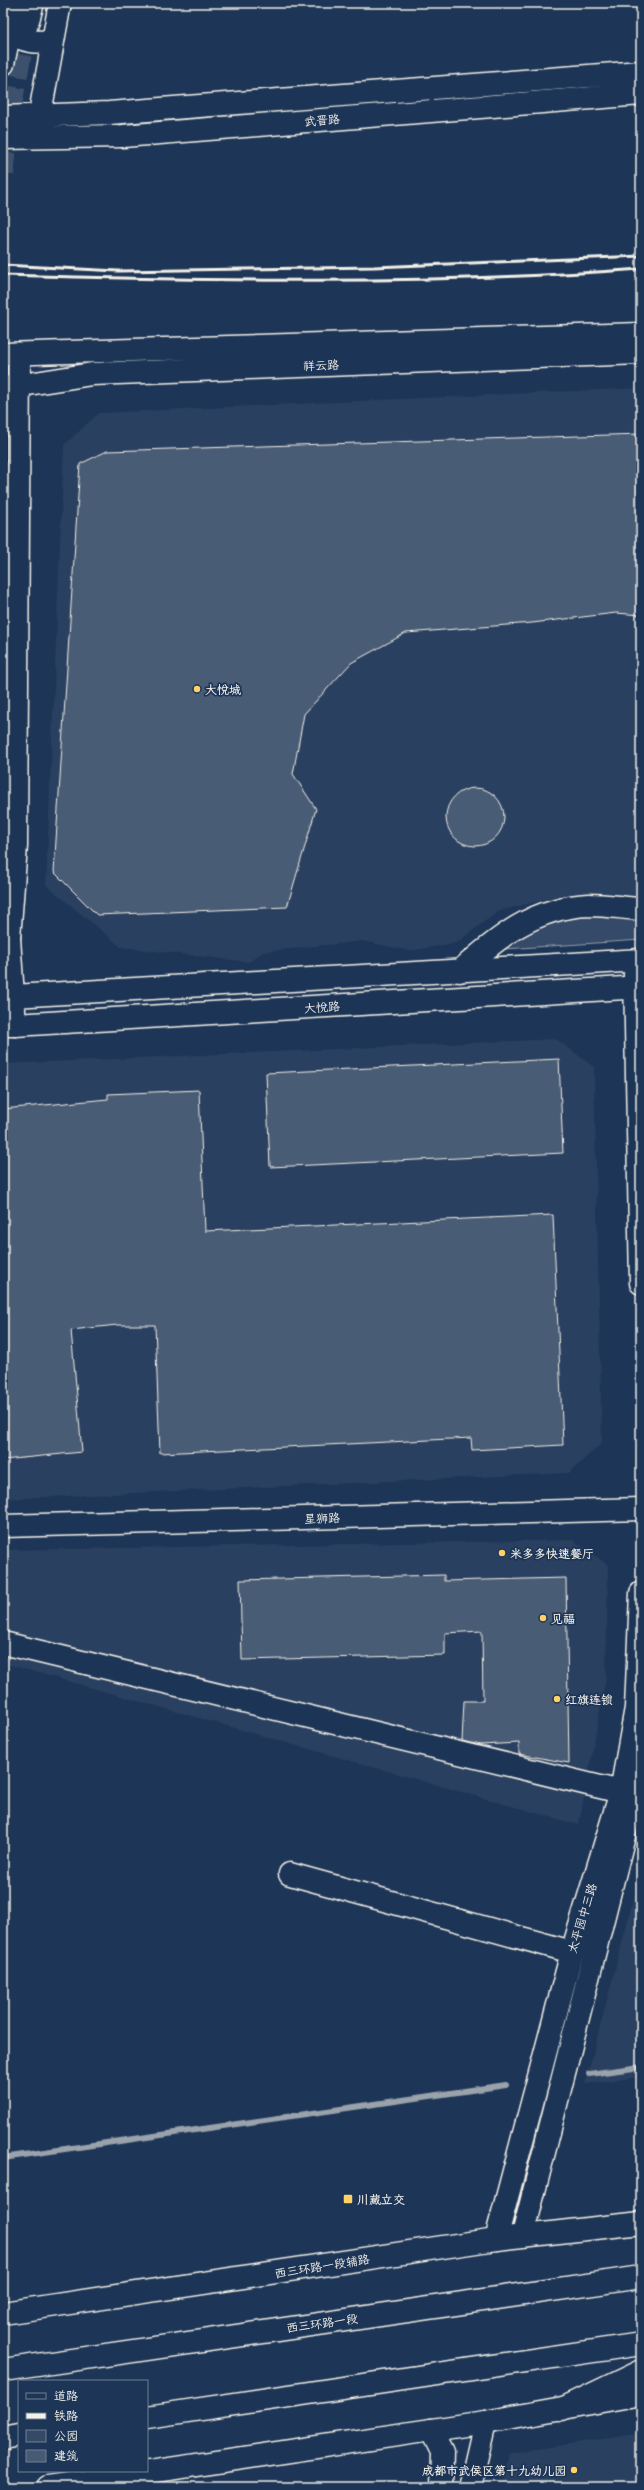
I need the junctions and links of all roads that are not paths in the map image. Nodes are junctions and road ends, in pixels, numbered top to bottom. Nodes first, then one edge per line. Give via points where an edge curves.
1 (16, 3) edge
2 (33, 3) edge
3 (60, 3) edge
4 (18, 29) junction
5 (53, 41) junction
6 (3, 64) edge
7 (641, 72) edge
8 (641, 94) edge
9 (39, 116) junction
10 (3, 117) edge
11 (3, 138) edge
12 (36, 138) junction
13 (641, 334) edge
14 (641, 353) edge
15 (11, 354) edge
16 (11, 387) edge
17 (11, 444) edge
18 (641, 909) edge
19 (3, 912) edge
20 (9, 938) junction
21 (638, 960) edge
22 (460, 971) junction
23 (639, 987) edge
24 (8, 997) edge
25 (9, 1025) edge
26 (641, 1283) edge
27 (641, 1509) edge
28 (3, 1526) edge
29 (641, 1593) edge
30 (3, 1643) edge
31 (641, 1768) edge
32 (621, 1792) junction
33 (290, 1874) dead end
34 (572, 1952) junction
35 (641, 2223) edge
36 (524, 2235) junction
37 (496, 2239) junction
38 (641, 2277) edge
39 (3, 2313) edge
40 (641, 2344) edge
41 (3, 2370) edge
42 (641, 2370) edge
43 (641, 2394) edge
44 (562, 2409) junction
45 (148, 2417) edge
46 (485, 2422) junction
47 (431, 2430) junction
48 (18, 2436) edge
49 (3, 2438) edge
50 (48, 2487) edge
51 (441, 2487) edge
52 (470, 2487) edge

1 - 4 main road
2 - 4 main road
3 - 5 main road
4 - 5 main road via 18,38 36,44
4 - 6 main road
5 - 9 main road
7 - 9 main road, 武晋路 via 109,113
8 - 12 main road, 武晋路 via 123,136
9 - 10 main road, 武晋路
9 - 12 main road
11 - 12 main road, 武晋路
13 - 15 main road, 祥云路
14 - 16 main road, 祥云路 via 92,374
15 - 16 main road
16 - 17 main road
17 - 20 main road via 16,846
18 - 22 main road via 588,905 538,915 495,939
19 - 20 main road
20 - 24 main road
21 - 22 main road
21 - 23 main road
22 - 24 main road
23 - 25 main road, 大悦路
23 - 26 main road
24 - 25 main road
27 - 28 main road, 星狮路
29 - 32 main road, 太平园中三路 via 636,1708
30 - 32 main road
31 - 36 main road, 太平园中三路
32 - 34 main road, 太平园中三路
33 - 34 main road
34 - 37 main road, 太平园中三路
35 - 36 main road, 西三环路一段辅路
36 - 37 main road, 西三环路一段辅路
37 - 39 main road, 西三环路一段辅路
38 - 41 main road, 西三环路一段
40 - 45 main road
42 - 44 main road
43 - 44 main road
44 - 46 main road
46 - 47 main road
46 - 52 main road
47 - 50 main road
47 - 51 main road via 442,2452
48 - 49 main road

